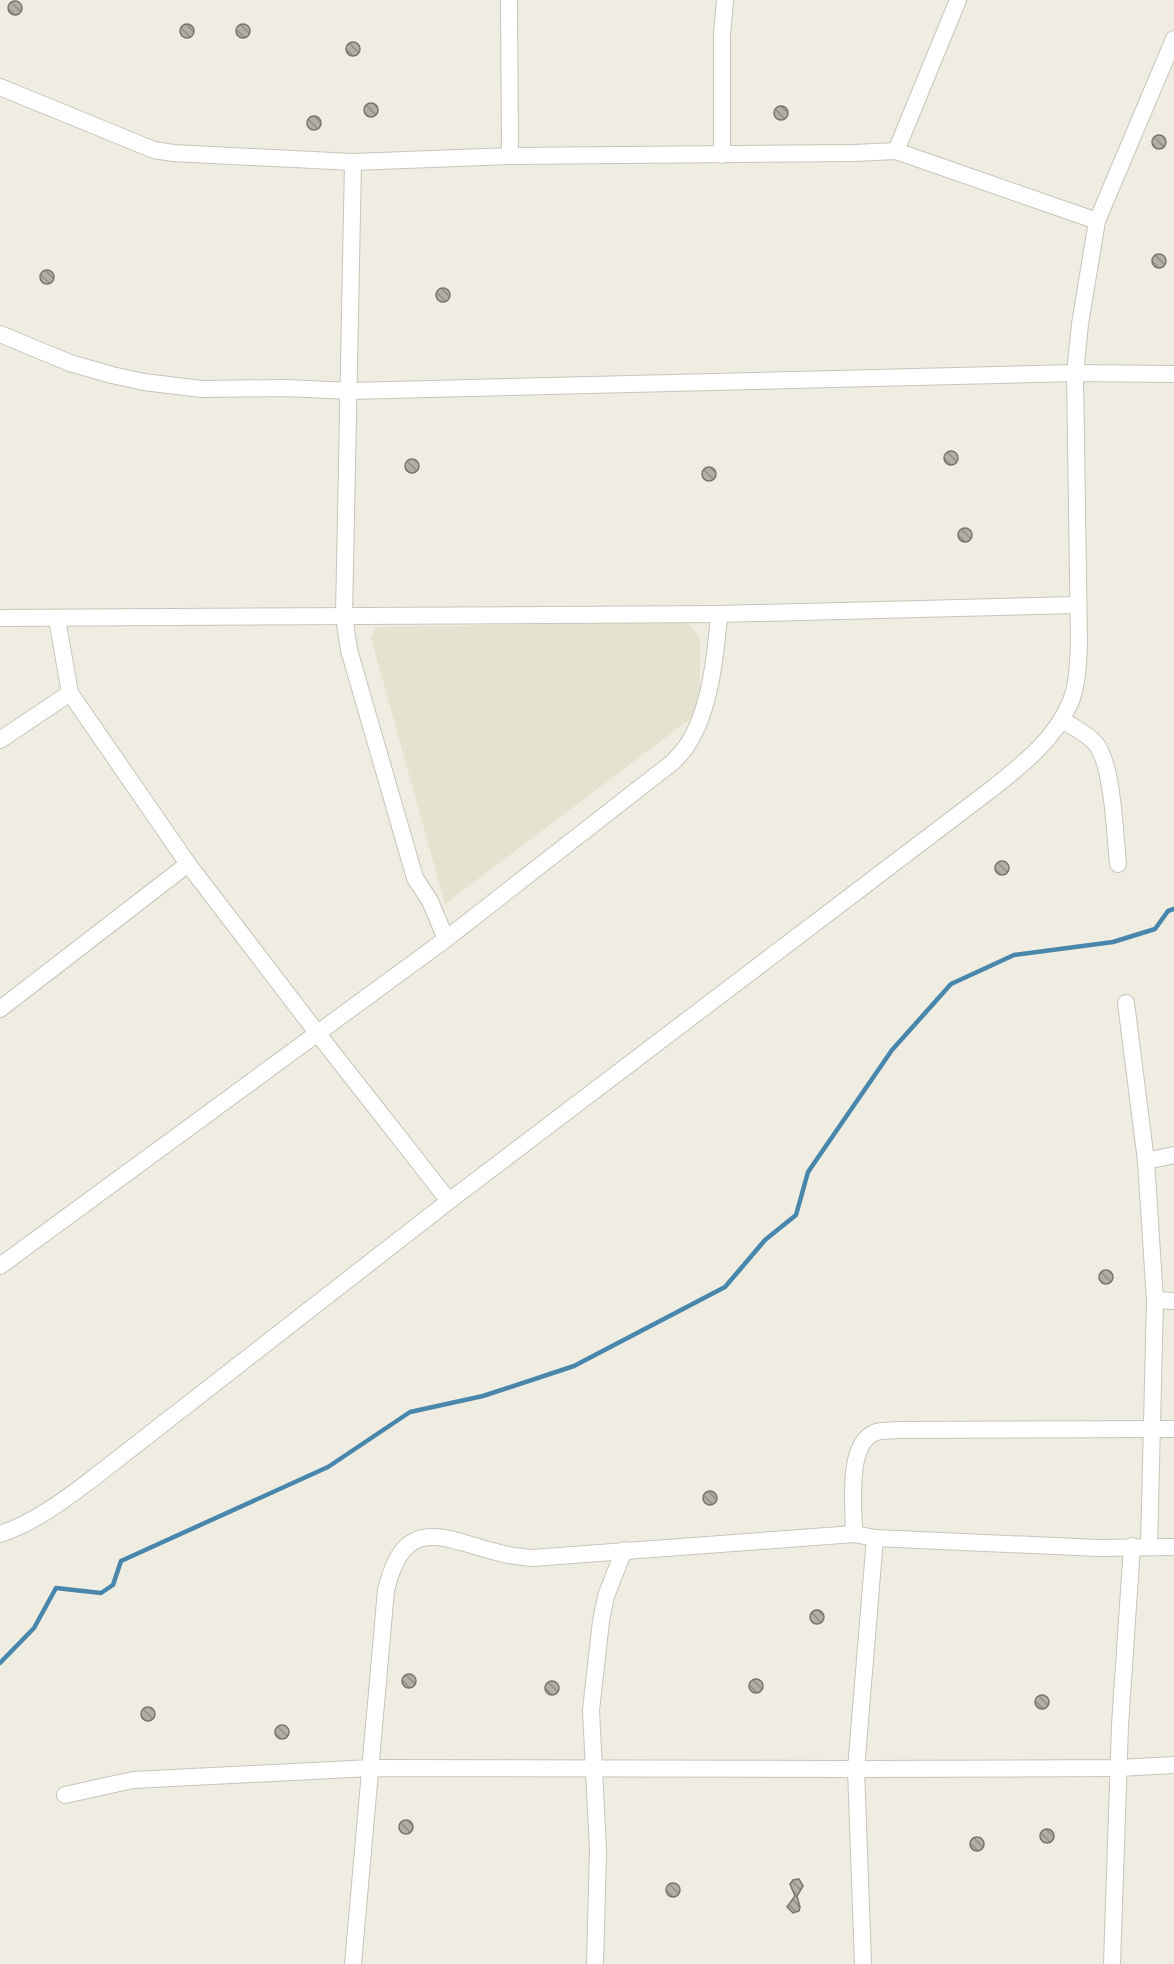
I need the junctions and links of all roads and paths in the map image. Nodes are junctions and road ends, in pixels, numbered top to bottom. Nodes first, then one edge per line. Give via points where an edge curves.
1 (508, 0) edge
2 (726, 0) edge
3 (958, 0) edge
4 (1174, 39) edge
5 (0, 87) edge
6 (896, 151) junction
7 (722, 155) junction
8 (510, 156) junction
9 (353, 162) junction
10 (1097, 221) junction
11 (0, 334) edge
12 (1075, 373) junction
13 (1174, 374) edge
14 (350, 391) junction
15 (1077, 605) junction
16 (719, 614) junction
17 (344, 616) junction
18 (0, 618) edge
19 (57, 619) junction
20 (70, 693) junction
21 (1062, 720) junction
22 (0, 740) edge
23 (188, 864) junction
24 (1118, 864) dead end
25 (446, 939) junction
26 (1126, 1003) dead end
27 (0, 1009) edge
28 (318, 1034) junction
29 (1174, 1155) edge
30 (1146, 1161) junction
31 (449, 1202) junction
32 (0, 1266) edge
33 (1155, 1300) junction
34 (1174, 1301) edge
35 (1153, 1429) junction
36 (1174, 1429) edge
37 (0, 1534) edge
38 (854, 1534) junction
39 (875, 1538) junction
40 (1141, 1547) junction
41 (1174, 1547) edge
42 (624, 1550) junction
43 (1174, 1765) edge
44 (371, 1768) junction
45 (1119, 1768) junction
46 (592, 1769) junction
47 (856, 1770) junction
48 (65, 1795) dead end
49 (353, 1964) edge
50 (595, 1964) edge
51 (863, 1964) edge
52 (1112, 1964) edge

1 - 8 street
2 - 7 street via 722,34
3 - 6 street
4 - 10 street
5 - 9 street via 154,150 200,156
6 - 7 street
6 - 10 street
7 - 8 street
8 - 9 street
9 - 14 street
10 - 12 street
11 - 14 street via 70,363 144,382 202,389
12 - 13 street
12 - 14 street
12 - 15 street
14 - 17 street
15 - 16 street
15 - 21 street via 1077,675
16 - 17 street
16 - 25 street via 705,703 688,746 673,762
17 - 19 street
17 - 25 street via 349,650 415,878
18 - 19 street
19 - 20 street
20 - 22 street
20 - 23 street
21 - 24 street via 1090,738 1104,757
21 - 31 street via 1046,741 993,788
23 - 27 street
23 - 28 street
25 - 28 street
26 - 30 street
28 - 31 street
28 - 32 street
29 - 30 street
30 - 33 street
31 - 37 street via 65,1499 25,1524
33 - 34 street
33 - 35 street
35 - 36 street
35 - 38 street via 874,1433 857,1452
35 - 40 street
38 - 39 street
38 - 42 street
39 - 40 street
39 - 47 street
40 - 41 street
40 - 45 street via 1125,1638
42 - 44 street via 532,1558 446,1538 424,1536 412,1541 400,1552 386,1590
42 - 46 street via 601,1621 591,1710
43 - 45 street
44 - 46 street
44 - 48 street via 133,1780
44 - 49 street
45 - 47 street
45 - 52 street
46 - 47 street
46 - 50 street via 598,1850
47 - 51 street

